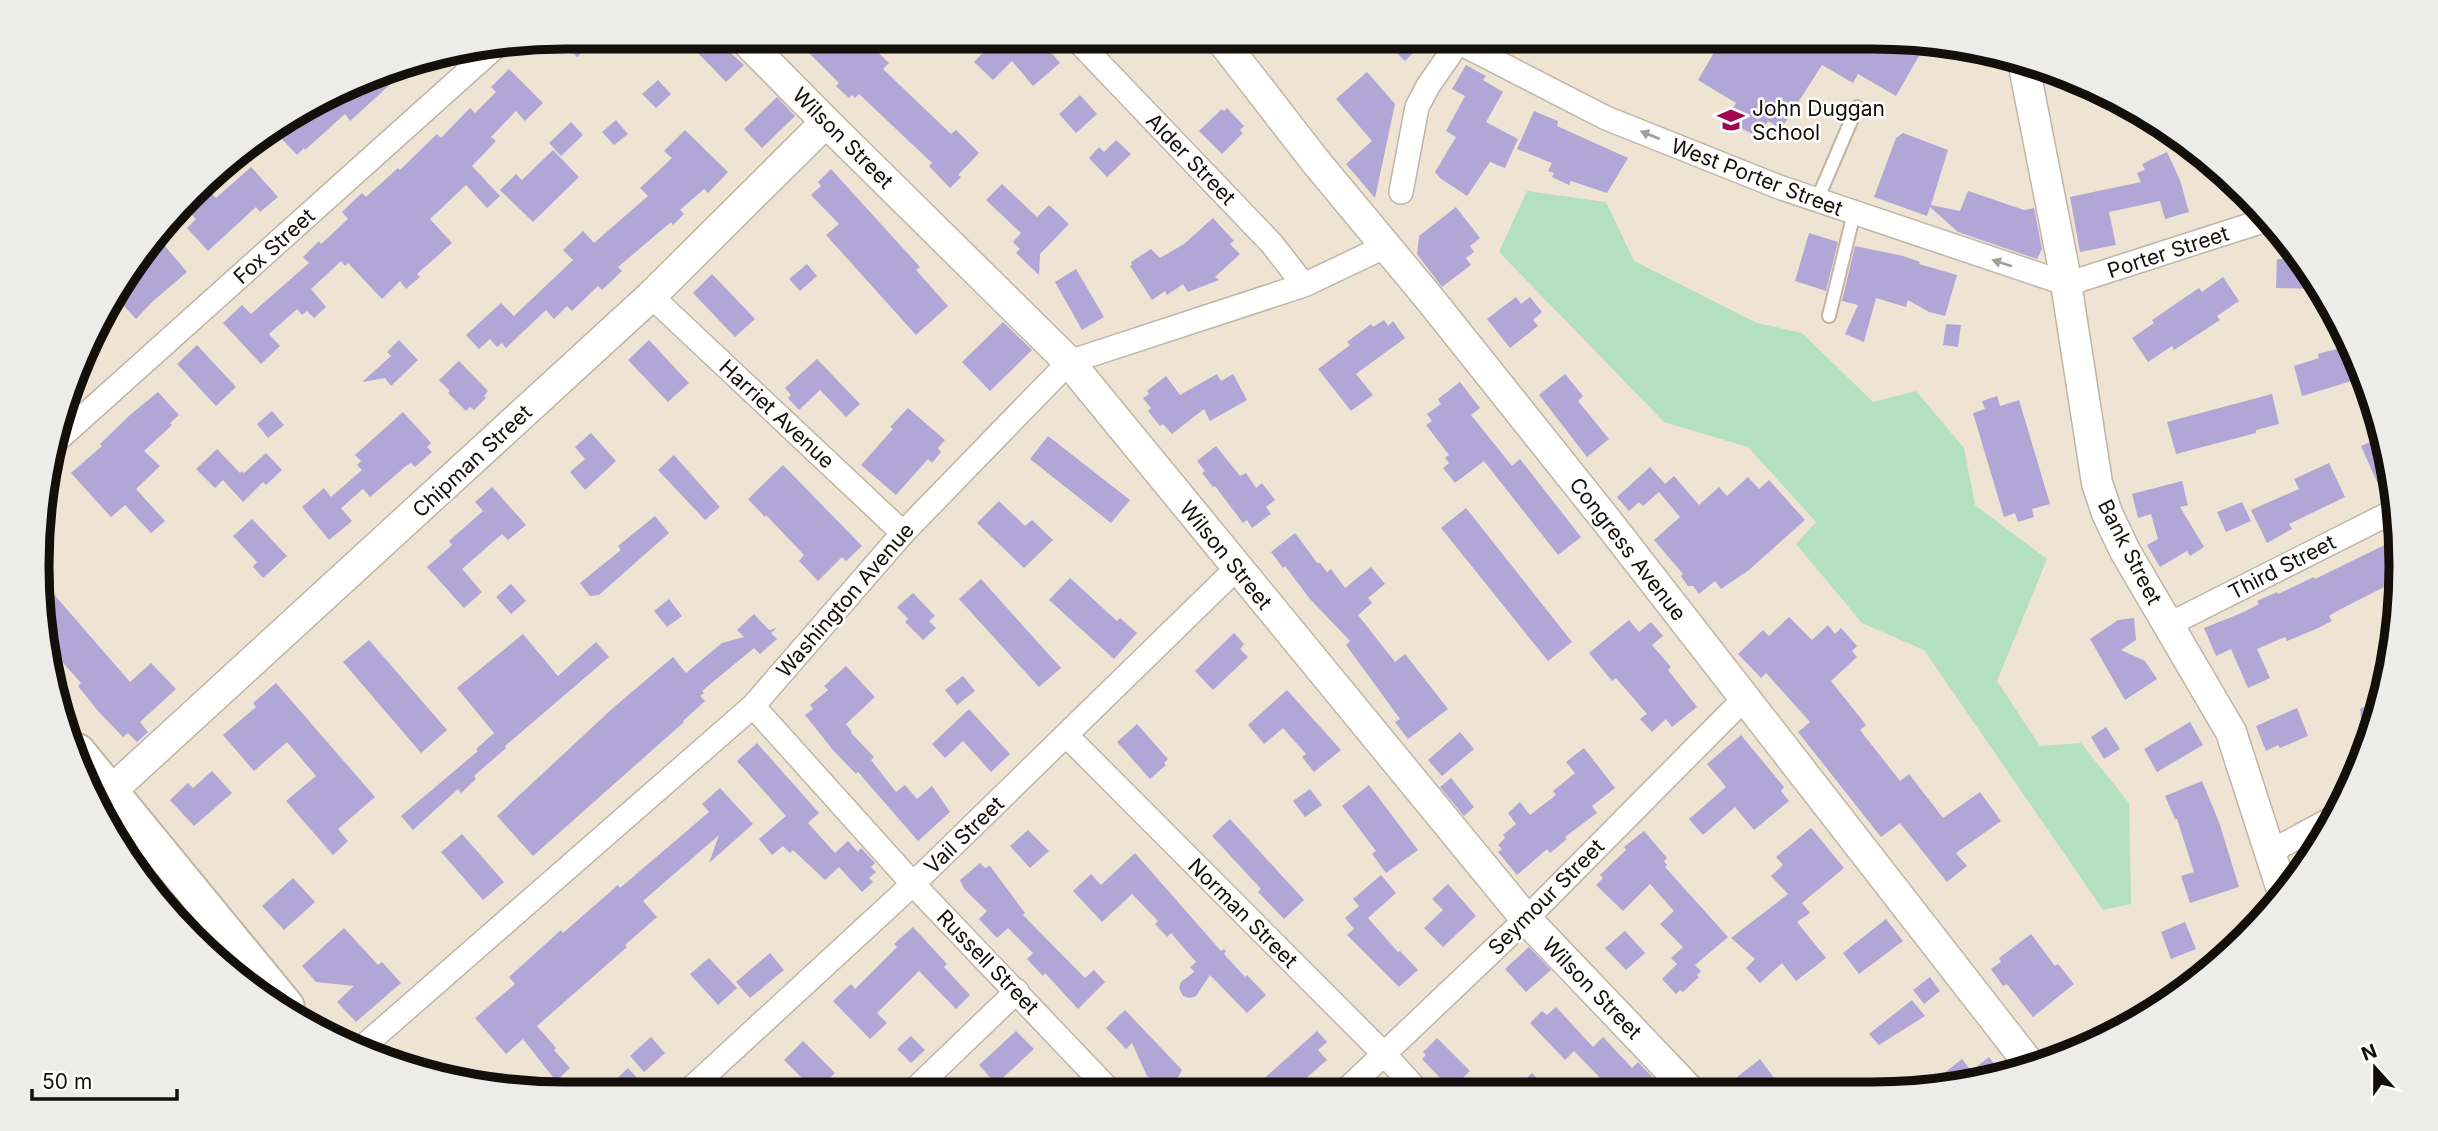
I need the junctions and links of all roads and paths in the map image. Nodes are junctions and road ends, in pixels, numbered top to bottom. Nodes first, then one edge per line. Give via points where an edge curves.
1 (754, 49) edge
2 (1085, 49) edge
3 (1228, 49) edge
4 (1453, 49) edge
5 (1478, 49) edge
6 (486, 55) edge
7 (2025, 72) edge
8 (1857, 107) dead end
9 (826, 122) junction
10 (1401, 192) dead end
11 (1817, 200) junction
12 (1854, 214) junction
13 (2259, 222) edge
14 (1386, 246) junction
15 (2067, 284) junction
16 (1304, 285) junction
17 (651, 296) junction
18 (1829, 316) dead end
19 (1069, 362) junction
20 (67, 431) edge
21 (2386, 515) edge
22 (903, 533) junction
23 (1237, 569) junction
24 (2168, 625) junction
25 (1744, 699) junction
26 (753, 706) junction
27 (1067, 736) junction
28 (88, 764) edge
29 (111, 792) junction
30 (2319, 825) edge
31 (122, 826) edge
32 (2270, 852) junction
33 (2280, 883) edge
34 (913, 884) junction
35 (1526, 919) junction
36 (273, 991) edge
37 (1017, 991) junction
38 (367, 1043) edge
39 (1384, 1054) junction
40 (2025, 1059) edge
41 (698, 1082) edge
42 (922, 1082) edge
43 (1102, 1082) edge
44 (1355, 1082) edge
45 (1410, 1082) edge
46 (1682, 1082) edge

1 - 9 street, Wilson Street
2 - 16 street, Alder Street via 1272,244
3 - 14 street, Congress Avenue
4 - 10 street via 1417,107
11 -> 5 street, West Porter Street via 1606,118
6 - 20 street, Fox Street
7 - 15 street, Bank Street
8 - 11 lane
9 - 17 street, Chipman Street
9 - 19 street, Wilson Street
11 - 12 street, West Porter Street
15 -> 12 street, West Porter Street
12 - 18 lane
13 - 15 street, Porter Street
14 - 16 street, Washington Avenue
14 - 25 street, Congress Avenue
15 - 24 street, Bank Street via 2099,490 2125,551
16 - 19 street, Washington Avenue
17 - 22 street, Harriet Avenue
17 - 29 street, Chipman Street
19 - 22 street, Washington Avenue
19 - 23 street, Wilson Street
21 - 24 street, Third Street
22 - 26 street, Washington Avenue
23 - 27 street, Vail Street
23 - 35 street, Wilson Street
24 - 32 street, Bank Street via 2231,732
25 - 35 street, Seymour Street
25 - 40 street, Congress Avenue
26 - 34 street, Russell Street
26 - 38 street, Washington Avenue
27 - 34 street, Vail Street
27 - 39 street, Norman Street
28 - 29 main road
29 - 31 main road
30 - 32 street
31 - 36 main road
32 - 33 street, Bank Street
34 - 37 street, Russell Street
34 - 41 street, Vail Street
35 - 39 street, Seymour Street
35 - 46 street, Wilson Street
37 - 42 street
37 - 43 street, Russell Street
39 - 44 street, Seymour Street
39 - 45 street, Norman Street

